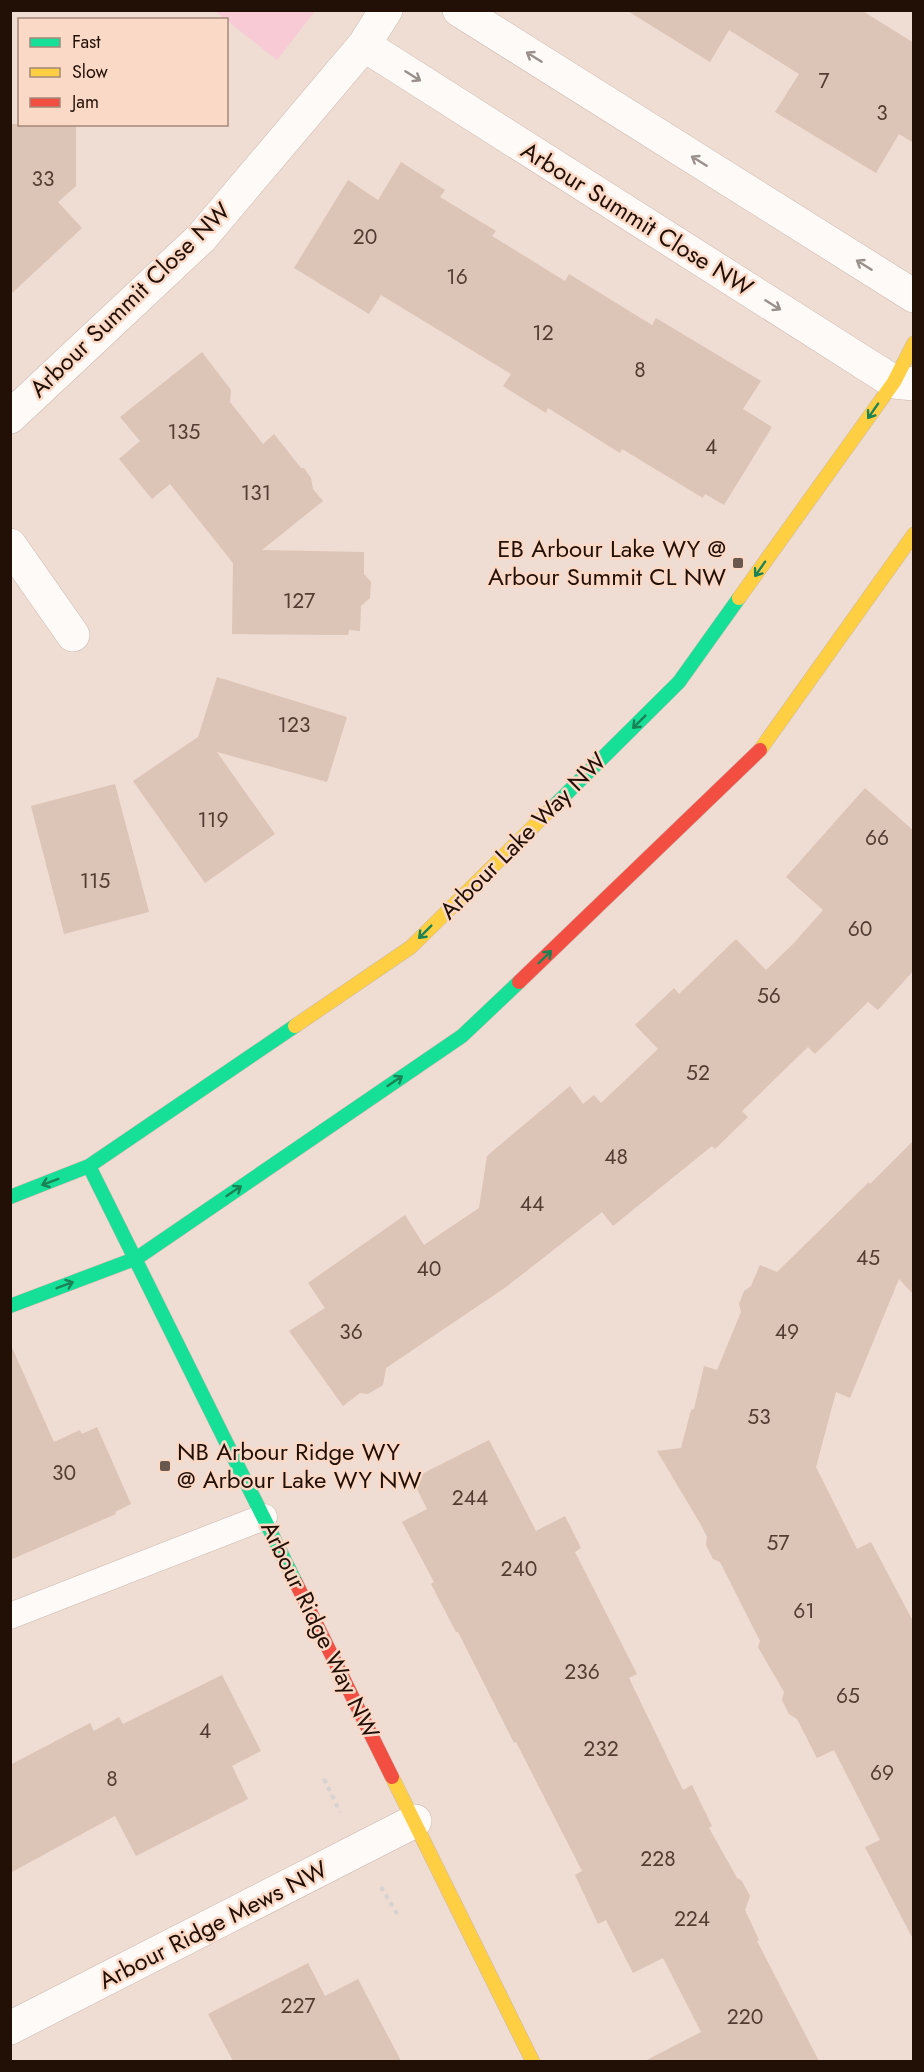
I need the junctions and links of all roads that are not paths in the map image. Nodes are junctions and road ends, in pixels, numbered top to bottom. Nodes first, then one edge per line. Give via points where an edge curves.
1 (386, 10) edge
2 (459, 10) edge
3 (364, 45) junction
4 (914, 296) edge
5 (914, 343) edge
6 (904, 383) edge
7 (10, 417) edge
8 (914, 534) edge
9 (10, 545) edge
10 (73, 635) dead end
11 (89, 1166) junction
12 (10, 1197) edge
13 (137, 1258) junction
14 (10, 1306) edge
15 (264, 1517) junction
16 (10, 1616) edge
17 (415, 1821) junction
18 (10, 2028) edge
19 (533, 2061) edge

1 - 3 street, Arbour Summit Close NW
4 -> 2 street
3 -> 6 street, Arbour Summit Close NW
3 - 7 street, Arbour Summit Close NW via 201,238
5 - 6 street, Arbour Lake Way NW
6 -> 11 street, Arbour Lake Way NW via 679,682 411,947
13 -> 8 street via 462,1036 759,753
9 - 10 street
11 -> 12 street, Arbour Lake Way NW
11 - 13 street, Arbour Ridge Way NW
14 -> 13 street
13 - 15 street, Arbour Ridge Way NW
15 - 16 lane
15 - 17 street, Arbour Ridge Way NW
17 - 18 street, Arbour Ridge Mews NW
17 - 19 street, Arbour Ridge Way NW

